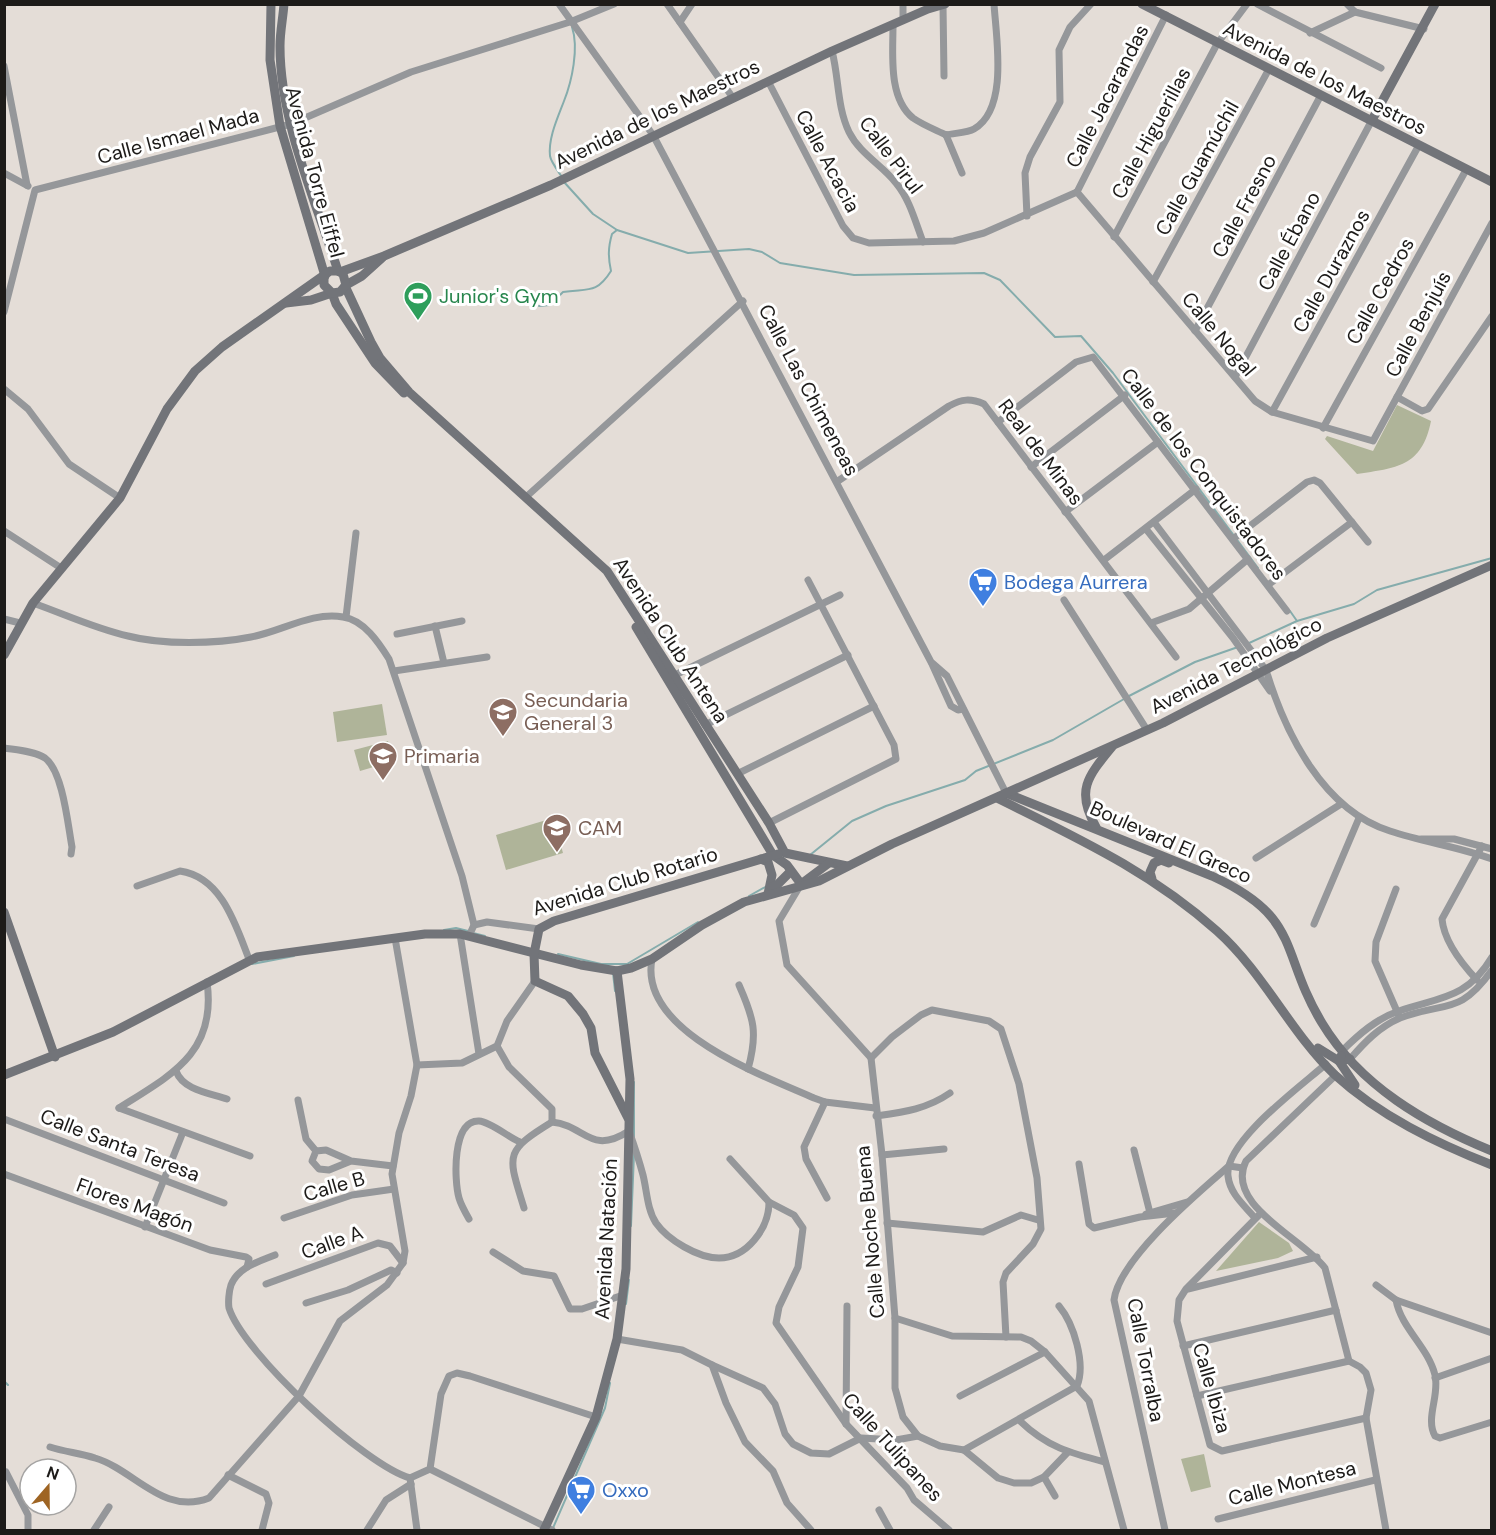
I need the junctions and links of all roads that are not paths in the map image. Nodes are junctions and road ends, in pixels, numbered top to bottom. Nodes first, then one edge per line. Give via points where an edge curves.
1 (271, 4) edge
2 (284, 4) edge
3 (559, 4) edge
4 (614, 4) edge
5 (667, 4) edge
6 (693, 4) edge
7 (903, 4) edge
8 (994, 4) edge
9 (1091, 4) edge
10 (1142, 4) edge
11 (1247, 4) edge
12 (1257, 4) edge
13 (1347, 4) edge
14 (1435, 4) edge
15 (944, 5) edge
16 (1355, 12) junction
17 (1166, 15) junction
18 (903, 20) junction
19 (570, 22) junction
20 (680, 22) junction
21 (893, 26) junction
22 (1424, 29) junction
23 (1310, 33) junction
24 (1217, 44) junction
25 (832, 51) junction
26 (4, 66) edge
27 (1381, 68) dead end
28 (1269, 69) junction
29 (944, 76) dead end
30 (768, 81) junction
31 (1321, 95) junction
32 (733, 98) junction
33 (1372, 120) junction
34 (291, 124) junction
35 (280, 126) junction
36 (653, 135) junction
37 (946, 135) junction
38 (1419, 145) junction
39 (1466, 170) junction
40 (4, 173) edge
41 (962, 173) dead end
42 (1491, 182) edge
43 (27, 185) junction
44 (35, 190) junction
45 (1077, 192) junction
46 (1027, 216) junction
47 (1491, 223) edge
48 (1114, 237) junction
49 (923, 242) junction
50 (384, 256) junction
51 (339, 271) junction
52 (324, 277) junction
53 (1153, 282) junction
54 (345, 286) junction
55 (332, 293) junction
56 (743, 301) junction
57 (286, 303) junction
58 (4, 312) edge
59 (1491, 316) edge
60 (1195, 331) junction
61 (1235, 376) junction
62 (4, 389) edge
63 (1125, 395) junction
64 (1397, 398) junction
65 (1272, 412) junction
66 (998, 422) junction
67 (1323, 428) junction
68 (1373, 441) joint
69 (1158, 442) junction
70 (1031, 467) junction
71 (838, 481) junction
72 (1196, 489) junction
73 (526, 497) junction
74 (120, 498) junction
75 (1065, 512) junction
76 (1154, 522) junction
77 (1352, 522) junction
78 (1146, 529) junction
79 (4, 531) edge
80 (356, 533) dead end
81 (1233, 539) junction
82 (1368, 542) dead end
83 (1248, 559) junction
84 (1104, 560) junction
85 (1491, 565) edge
86 (60, 568) junction
87 (808, 580) dead end
88 (1268, 585) junction
89 (1209, 593) junction
90 (840, 595) dead end
91 (1064, 600) dead end
92 (1202, 600) junction
93 (33, 603) junction
94 (821, 605) junction
95 (1287, 611) dead end
96 (346, 617) junction
97 (4, 619) edge
98 (462, 621) dead end
99 (20, 623) junction
100 (1151, 623) junction
101 (435, 626) junction
102 (397, 634) dead end
103 (4, 655) edge
104 (848, 655) junction
105 (487, 657) dead end
106 (1176, 657) dead end
107 (444, 663) junction
108 (394, 671) junction
109 (1262, 672) junction
110 (675, 675) junction
111 (874, 706) junction
112 (705, 725) junction
113 (1147, 730) junction
114 (1114, 745) junction
115 (4, 748) edge
116 (737, 774) junction
117 (1006, 793) junction
118 (997, 798) junction
119 (1341, 804) junction
120 (1359, 818) junction
121 (769, 823) junction
122 (1100, 829) junction
123 (1420, 839) junction
124 (1482, 846) junction
125 (1094, 847) junction
126 (1491, 849) edge
127 (785, 853) junction
128 (71, 854) dead end
129 (1478, 854) junction
130 (773, 855) junction
131 (1256, 858) dead end
132 (761, 859) junction
133 (1491, 859) edge
134 (829, 863) junction
135 (848, 866) junction
136 (788, 868) junction
137 (1194, 868) junction
138 (1152, 879) junction
139 (801, 884) junction
140 (138, 886) dead end
141 (1396, 889) dead end
142 (770, 890) junction
143 (4, 912) edge
144 (1314, 924) dead end
145 (474, 925) junction
146 (7, 929) edge
147 (539, 929) junction
148 (465, 935) junction
149 (395, 938) junction
150 (534, 954) junction
151 (1491, 957) edge
152 (249, 959) junction
153 (652, 959) junction
154 (1491, 970) edge
155 (616, 971) junction
156 (535, 981) junction
157 (1478, 981) junction
158 (207, 982) junction
159 (739, 986) dead end
160 (1399, 1015) junction
161 (1289, 1019) junction
162 (497, 1046) junction
163 (1342, 1051) junction
164 (479, 1054) junction
165 (55, 1057) junction
166 (871, 1058) junction
167 (1350, 1059) junction
168 (1339, 1061) junction
169 (1326, 1064) junction
170 (417, 1065) junction
171 (748, 1069) junction
172 (176, 1071) junction
173 (4, 1075) edge
174 (1336, 1075) junction
175 (950, 1093) dead end
176 (1360, 1093) junction
177 (227, 1099) dead end
178 (298, 1100) dead end
179 (825, 1102) junction
180 (876, 1112) junction
181 (4, 1119) edge
182 (629, 1120) junction
183 (552, 1122) junction
184 (629, 1131) junction
185 (183, 1132) junction
186 (520, 1142) junction
187 (944, 1149) dead end
188 (1134, 1150) dead end
189 (316, 1151) junction
190 (1491, 1151) edge
191 (882, 1155) junction
192 (250, 1156) dead end
193 (730, 1159) dead end
194 (351, 1161) junction
195 (1079, 1164) dead end
196 (393, 1166) junction
197 (1229, 1166) junction
198 (1491, 1166) edge
199 (1243, 1168) junction
200 (4, 1174) edge
201 (165, 1179) junction
202 (394, 1189) junction
203 (826, 1198) dead end
204 (1189, 1201) junction
205 (769, 1202) junction
206 (224, 1203) dead end
207 (524, 1208) dead end
208 (1150, 1213) junction
209 (1176, 1213) junction
210 (1258, 1215) junction
211 (1140, 1217) junction
212 (284, 1218) dead end
213 (469, 1219) dead end
214 (1038, 1220) junction
215 (887, 1223) junction
216 (145, 1227) junction
217 (493, 1252) dead end
218 (275, 1255) dead end
219 (1317, 1257) junction
220 (403, 1263) junction
221 (248, 1267) junction
222 (397, 1273) junction
223 (266, 1284) dead end
224 (1376, 1285) dead end
225 (1186, 1289) junction
226 (623, 1295) junction
227 (1396, 1300) junction
228 (306, 1303) dead end
229 (847, 1306) dead end
230 (1059, 1306) dead end
231 (1336, 1310) junction
232 (895, 1318) junction
233 (1491, 1333) edge
234 (1006, 1337) junction
235 (617, 1339) junction
236 (1183, 1346) junction
237 (1045, 1352) junction
238 (1491, 1358) edge
239 (1349, 1361) junction
240 (712, 1365) junction
241 (1436, 1378) junction
242 (1077, 1386) junction
243 (299, 1396) junction
244 (960, 1396) dead end
245 (1197, 1396) junction
246 (596, 1418) junction
247 (1366, 1418) junction
248 (1020, 1421) junction
249 (1491, 1422) edge
250 (846, 1424) junction
251 (918, 1436) junction
252 (861, 1438) junction
253 (50, 1447) dead end
254 (964, 1450) junction
255 (1068, 1452) junction
256 (1106, 1462) junction
257 (430, 1469) junction
258 (6, 1472) edge
259 (228, 1475) junction
260 (1044, 1477) junction
261 (1375, 1480) junction
262 (411, 1481) junction
263 (1055, 1496) dead end
264 (109, 1507) dead end
265 (879, 1510) dead end
266 (1218, 1519) dead end
267 (29, 1529) edge
268 (548, 1529) edge
269 (94, 1530) edge
270 (262, 1530) edge
271 (367, 1530) edge
272 (417, 1530) edge
273 (811, 1530) edge
274 (890, 1530) edge
275 (949, 1530) edge
276 (1124, 1530) edge
277 (1165, 1530) edge
278 (1386, 1530) edge

1 - 35 street, Avenida Torre Eiffel via 270,60
2 - 34 street, Avenida Torre Eiffel via 281,53
3 - 19 street, Calle Las Chimeneas
4 - 19 street, Calle Ismael Mada
5 - 20 street
6 - 20 street
7 - 18 street
8 - 37 street via 998,72 989,113 974,129
9 - 46 street via 1063,36 1059,50 1060,102 1029,157 1025,173
10 - 17 street, Avenida de los Maestros
11 - 24 street, Calle Higuerillas
12 - 23 street
13 - 16 street
14 - 22 street
15 - 18 street, Avenida de los Maestros
15 - 29 street
16 - 22 street
16 - 23 street
17 - 24 street, Avenida de los Maestros
17 - 45 street, Calle Jacarandas
18 - 21 street, Avenida de los Maestros
19 - 34 street, Calle Ismael Mada via 411,72
19 - 36 street, Calle Las Chimeneas
20 - 32 street
21 - 25 street, Avenida de los Maestros
21 - 37 street via 897,96 914,118
22 - 33 street
23 - 27 street
24 - 28 street, Avenida de los Maestros
24 - 48 street, Calle Higuerillas
25 - 30 street, Avenida de los Maestros
25 - 49 street, Calle Pirul via 842,115 850,134 907,198
26 - 43 street
28 - 31 street, Avenida de los Maestros
28 - 53 street, Calle Guamúchil
30 - 32 street, Avenida de los Maestros
30 - 49 street, Calle Acacia via 843,226 853,238 869,243
31 - 33 street, Avenida de los Maestros
31 - 60 street, Calle Fresno
32 - 36 street, Avenida de los Maestros
33 - 38 street, Avenida de los Maestros
33 - 61 street, Calle Ébano
34 - 35 street, Calle Ismael Mada
34 - 51 street, Avenida Torre Eiffel
35 - 44 street, Calle Ismael Mada
35 - 52 street, Avenida Torre Eiffel
36 - 50 street, Avenida de los Maestros via 551,185
36 - 56 street, Calle Las Chimeneas
37 - 41 street
38 - 39 street, Avenida de los Maestros
38 - 65 street, Calle Duraznos
39 - 42 street, Avenida de los Maestros
39 - 67 street, Calle Cedros
40 - 43 street
43 - 44 street
44 - 58 street
45 - 46 street, Calle Acacia
45 - 48 street, Calle Nogal
46 - 49 street, Calle Acacia via 964,238
47 - 64 street, Calle Benjuís
48 - 53 street, Calle Nogal
50 - 51 street, Avenida de los Maestros
50 - 54 street, Avenida de los Maestros
51 - 52 street via 330,271
51 - 54 street
52 - 55 street via 326,289
52 - 57 street
53 - 60 street, Calle Nogal
54 - 55 street
54 - 73 street, Avenida Club Antena via 371,342 409,392
55 - 57 street
55 - 130 street, Avenida Club Antena via 375,363 392,382 603,574
56 - 71 street, Calle Las Chimeneas
56 - 73 street
57 - 74 street via 222,347 195,371 167,410
59 - 64 street via 1433,404 1422,411
60 - 61 street, Calle Nogal
61 - 65 street, Calle Nogal via 1255,401
62 - 74 street via 28,409 69,464
63 - 66 street, Calle de los Conquistadores via 1093,357 1076,362
63 - 69 street, Calle de los Conquistadores
63 - 70 street
64 - 68 street, Calle Benjuís
65 - 67 street, Calle Nogal
66 - 70 street, Real de Minas
66 - 71 street, Real de Minas via 984,404 961,399
67 - 68 street, Calle Nogal
69 - 72 street, Calle de los Conquistadores
69 - 75 street
70 - 75 street, Real de Minas
71 - 117 street, Calle Las Chimeneas via 931,662 946,676
72 - 76 street
72 - 81 street, Calle de los Conquistadores
73 - 110 street, Avenida Club Antena via 607,571
74 - 86 street
75 - 84 street, Real de Minas
76 - 78 street
76 - 89 street
77 - 81 street via 1320,483 1311,481
77 - 82 street
77 - 88 street
78 - 84 street
78 - 92 street
79 - 86 street
80 - 96 street
81 - 83 street, Calle de los Conquistadores
83 - 88 street, Calle de los Conquistadores
83 - 89 street
84 - 100 street, Real de Minas
85 - 109 street, Avenida Tecnológico via 1349,628
86 - 93 street
87 - 94 street
88 - 95 street, Calle de los Conquistadores
89 - 92 street
89 - 109 street via 1250,646
90 - 94 street
91 - 113 street
92 - 100 street
92 - 109 street
93 - 96 street via 145,639 251,638 330,616
93 - 99 street
94 - 104 street
94 - 110 street
96 - 108 street via 377,639
97 - 99 street
98 - 101 street
99 - 103 street
100 - 106 street, Real de Minas
101 - 102 street
101 - 107 street
104 - 111 street
104 - 112 street
105 - 107 street
107 - 108 street
108 - 145 street via 462,876
109 - 113 street, Avenida Tecnológico
109 - 119 street via 1295,740 1327,790
110 - 112 street, Avenida Club Antena
111 - 116 street
111 - 121 street via 894,745 896,759
112 - 116 street, Avenida Club Antena
113 - 114 street, Avenida Tecnológico
114 - 117 street, Avenida Tecnológico
114 - 122 street via 1087,782 1084,803
115 - 128 street via 34,753 53,766 59,780
116 - 121 street, Avenida Club Antena
117 - 118 street, Avenida Tecnológico
117 - 122 street, Boulevard El Greco
118 - 125 street, Boulevard El Greco
118 - 135 street, Avenida Tecnológico
119 - 120 street
119 - 131 street
120 - 123 street
120 - 144 street
121 - 127 street, Avenida Club Antena
122 - 125 street
122 - 137 street, Boulevard El Greco
123 - 124 street via 1441,838
123 - 129 street
124 - 126 street
124 - 129 street
125 - 138 street, Boulevard El Greco
127 - 130 street, Avenida Club Rotario
127 - 134 street
127 - 136 street, Avenida Club Antena
129 - 133 street
129 - 157 street via 1442,919 1444,933 1456,954
130 - 132 street, Avenida Club Rotario
130 - 136 street, Avenida Club Antena
132 - 142 street via 770,866
132 - 147 street, Avenida Club Rotario via 554,921
134 - 135 street
134 - 139 street
135 - 139 street, Avenida Tecnológico via 819,881
136 - 139 street, Avenida Club Antena
136 - 142 street
137 - 138 street via 1158,861 1150,869
137 - 163 street, Boulevard El Greco via 1239,888 1274,918 1290,945 1310,1000
138 - 161 street, Boulevard El Greco via 1219,933
139 - 142 street, Avenida Tecnológico
139 - 166 street via 779,921 787,965
140 - 152 street via 180,871 199,878 232,914
141 - 160 street via 1375,961
142 - 153 street via 722,913
143 - 146 street
145 - 147 street, Avenida Club Rotario via 487,922
145 - 148 street
146 - 165 street
147 - 150 street
148 - 149 street
148 - 150 street
148 - 164 street
149 - 152 street
149 - 170 street
150 - 155 street
150 - 156 street
151 - 157 street
152 - 158 street
153 - 155 street
153 - 171 street via 651,984 666,1011 711,1048
154 - 157 street
155 - 182 street, Avenida Natación via 630,1079
156 - 162 street via 507,1021
156 - 182 street via 567,996 583,1014 591,1028 596,1053
157 - 160 street via 1472,995 1454,1005
158 - 165 street via 134,1022
158 - 172 street via 209,1017 204,1033
159 - 171 street via 755,1033
160 - 163 street via 1372,1026
160 - 167 street via 1372,1034
161 - 168 street via 1324,1054
161 - 169 street, Boulevard El Greco
162 - 164 street
162 - 183 street via 509,1067 552,1109
163 - 167 street, Boulevard El Greco
163 - 168 street
164 - 170 street via 462,1063
165 - 173 street
166 - 180 street, Calle Noche Buena
166 - 214 street via 925,1012 939,1011 989,1022 1001,1029 1019,1084 1037,1178
167 - 168 street
167 - 190 street, Boulevard El Greco via 1419,1116
168 - 176 street
169 - 174 street, Boulevard El Greco
169 - 197 street, Calle Torralba via 1246,1137 1236,1148
170 - 196 street
171 - 179 street
172 - 177 street via 186,1085
172 - 185 street via 119,1108
174 - 176 street, Boulevard El Greco
174 - 199 street
175 - 180 street via 918,1109
176 - 198 street, Boulevard El Greco via 1421,1135
178 - 189 street via 306,1139
179 - 180 street
179 - 203 street via 804,1148
180 - 191 street, Calle Noche Buena
181 - 201 street, Calle Santa Teresa
182 - 184 street, Avenida Natación
183 - 184 street via 605,1142
183 - 186 street
184 - 205 street via 656,1223 686,1248 718,1258 743,1251 756,1240 766,1222
184 - 226 street, Avenida Natación
185 - 192 street
185 - 201 street
186 - 207 street via 512,1169
186 - 213 street via 481,1121 464,1128 459,1139 457,1185
187 - 191 street
188 - 208 street
189 - 194 street via 334,1152
189 - 194 street via 312,1161 318,1169 329,1170
191 - 215 street, Calle Noche Buena
193 - 205 street, Calle Tulipanes
194 - 196 street
195 - 211 street via 1090,1226
196 - 202 street
197 - 199 street
197 - 204 street, Calle Torralba
197 - 210 street via 1233,1193
199 - 210 street via 1245,1192
200 - 216 street, Flores Magón
201 - 206 street, Calle Santa Teresa
201 - 216 street
202 - 212 street, Calle B via 352,1195
202 - 220 street via 405,1251
204 - 208 street
204 - 209 street, Calle Torralba
205 - 250 street, Calle Tulipanes via 794,1215 802,1228 798,1268 779,1307 776,1323
208 - 211 street
209 - 211 street
209 - 277 street, Calle Torralba via 1125,1271 1114,1299
210 - 219 street
210 - 225 street, Calle Ibiza
214 - 215 street via 1021,1215 983,1232
214 - 234 street via 1039,1236 1006,1273 1003,1282
215 - 232 street, Calle Noche Buena
216 - 221 street, Flores Magón via 210,1250 246,1257
217 - 226 street via 523,1271 554,1276 570,1309 582,1309
218 - 221 street
219 - 225 street
219 - 231 street via 1325,1268
220 - 222 street
220 - 223 street, Calle A via 390,1246 378,1243
221 - 243 street via 230,1287 229,1307 266,1363
222 - 228 street via 391,1270 348,1290
222 - 243 street via 335,1328
224 - 227 street
225 - 236 street, Calle Ibiza via 1176,1309
226 - 235 street, Avenida Natación
227 - 233 street
227 - 241 street via 1400,1315
229 - 250 street
230 - 242 street via 1078,1354
231 - 236 street
231 - 239 street
232 - 234 street via 952,1336
232 - 251 street, Calle Noche Buena via 895,1388 903,1417
234 - 237 street via 1021,1337
235 - 240 street via 682,1350
235 - 246 street, Avenida Natación
236 - 245 street, Calle Ibiza
237 - 242 street
237 - 244 street
238 - 241 street
239 - 245 street
239 - 247 street via 1360,1366 1369,1381
240 - 252 street via 755,1382 768,1392 785,1434 793,1444 811,1453 829,1454
240 - 273 street via 745,1442 773,1471 787,1503
241 - 249 street via 1432,1425 1436,1436
242 - 248 street
242 - 256 street via 1091,1406
243 - 259 street
243 - 262 street via 371,1457
245 - 247 street, Calle Ibiza via 1210,1445 1219,1451
246 - 257 street via 457,1373 444,1383
246 - 268 street, Avenida Natación
247 - 261 street
248 - 254 street
248 - 255 street via 1038,1438
250 - 252 street, Calle Tulipanes
251 - 252 street via 896,1440
251 - 254 street via 940,1446
252 - 275 street, Calle Tulipanes via 914,1500
253 - 259 street via 95,1458 172,1501 200,1502 209,1498
254 - 260 street via 998,1478 1014,1484
255 - 256 street
255 - 260 street
256 - 276 street
257 - 262 street
257 - 268 street
258 - 267 street via 28,1515
259 - 270 street via 266,1494
260 - 263 street
261 - 266 street, Calle Montesa
261 - 278 street
262 - 271 street via 386,1500
262 - 272 street
264 - 269 street
265 - 274 street

